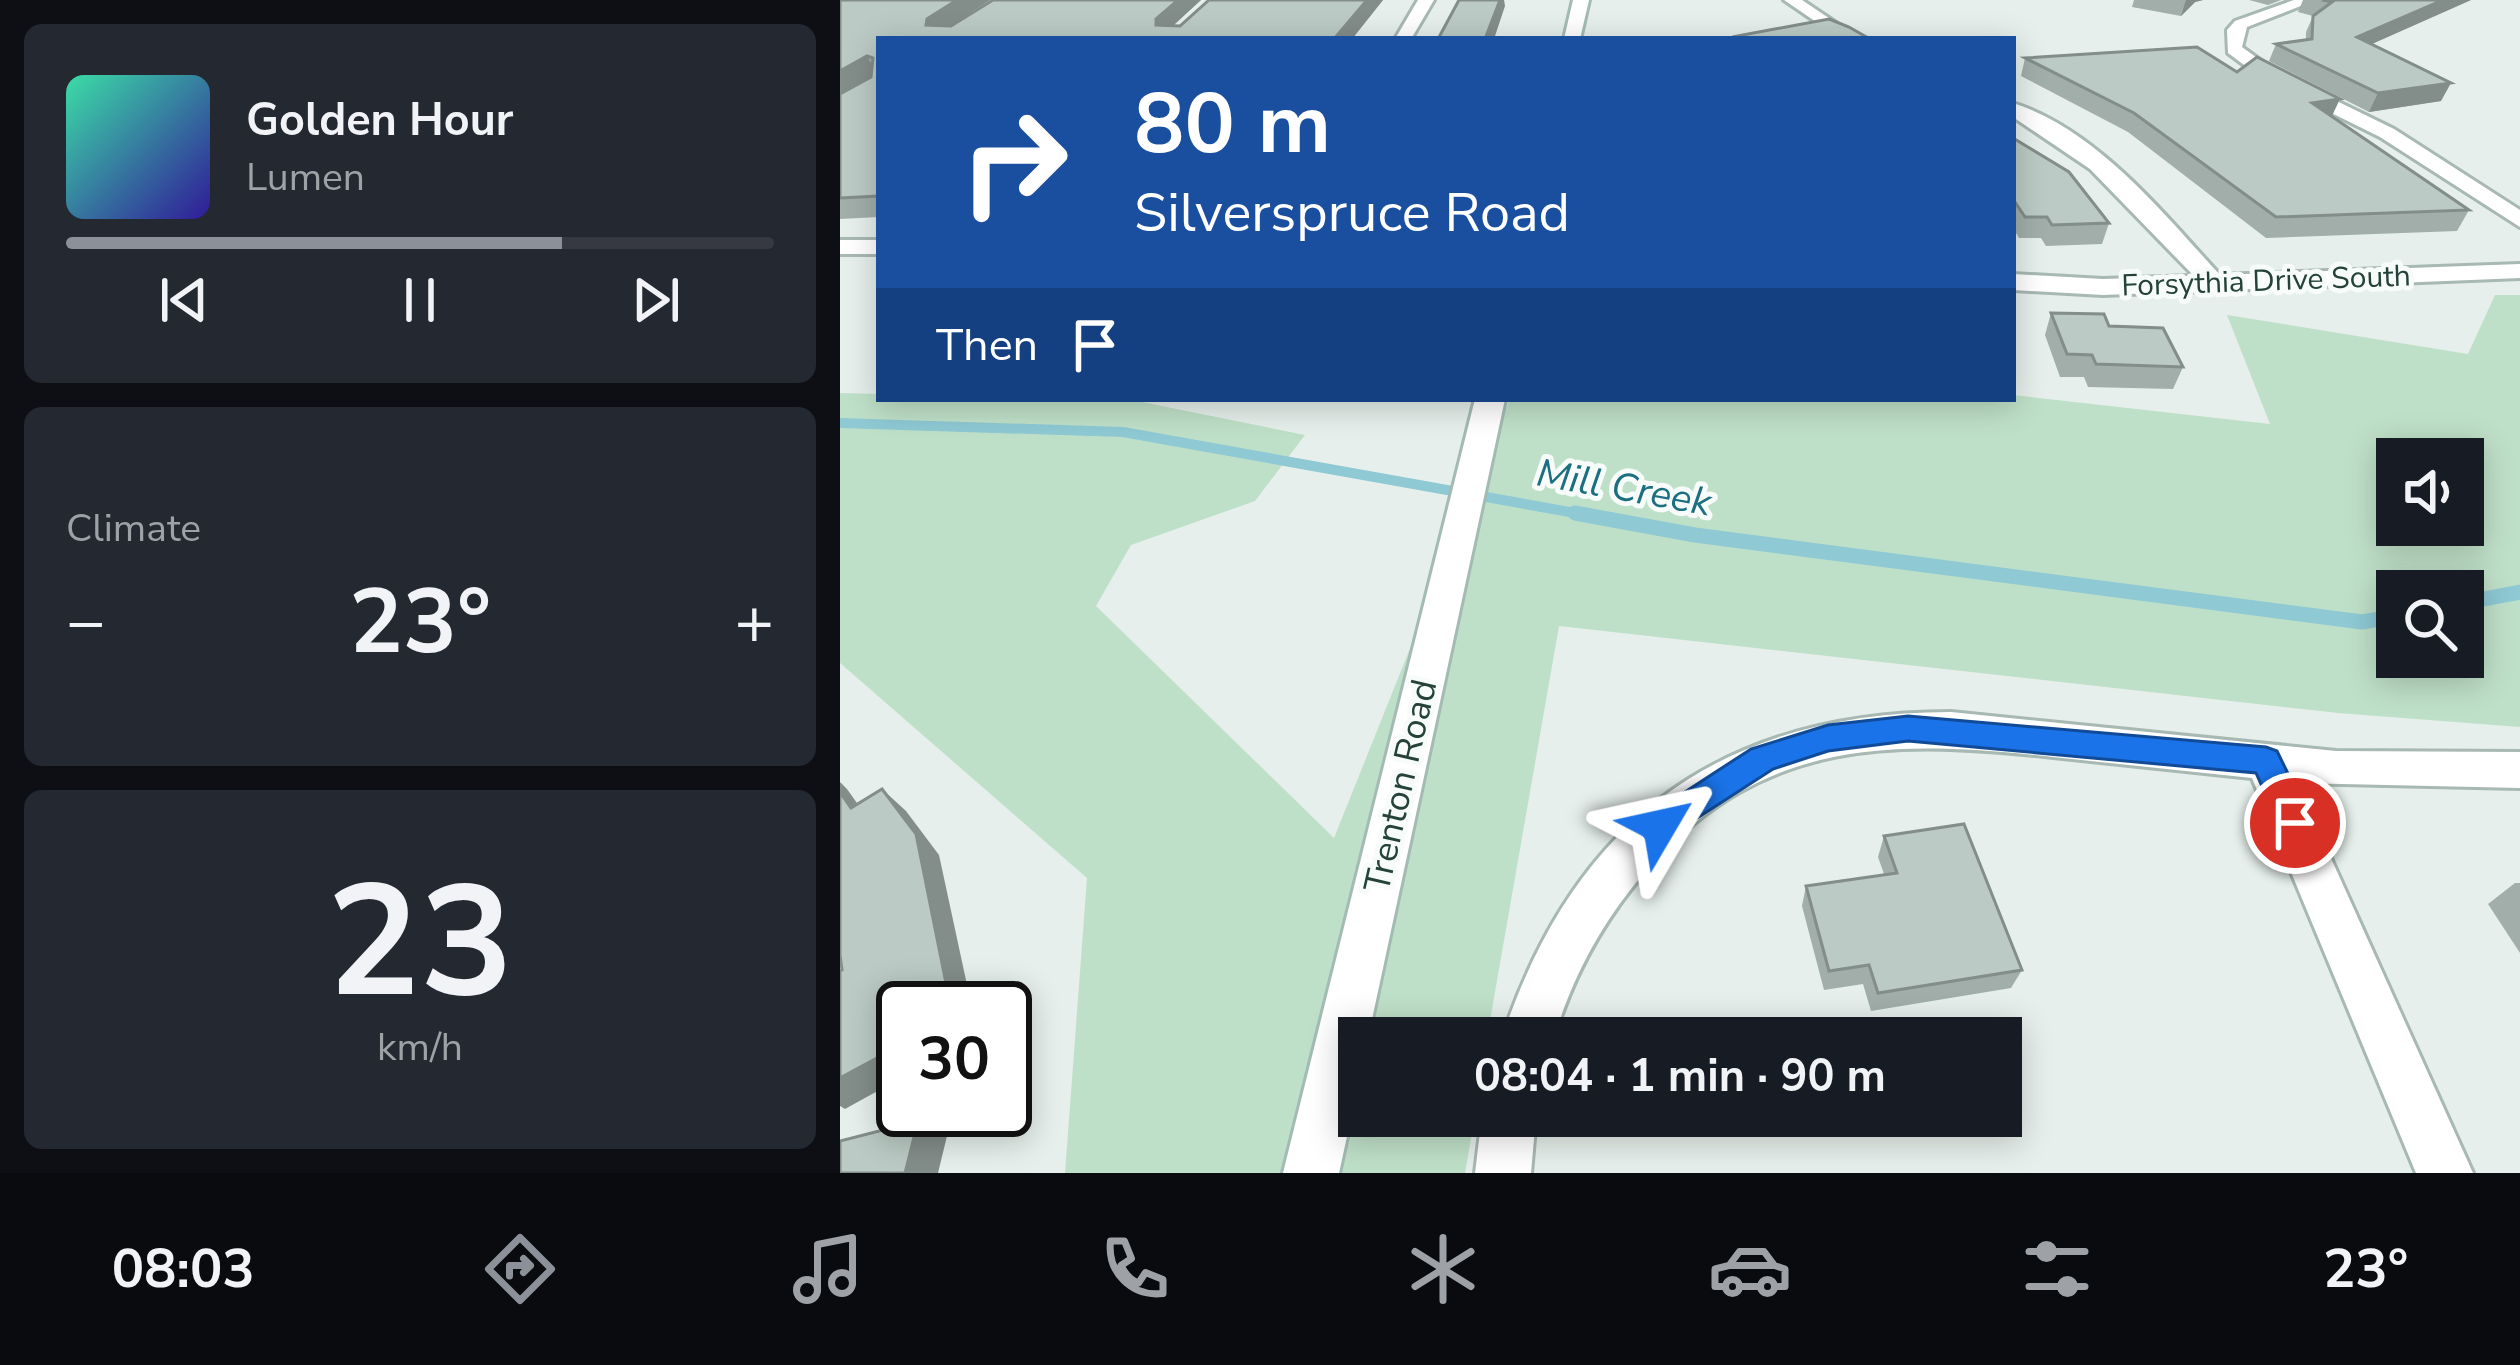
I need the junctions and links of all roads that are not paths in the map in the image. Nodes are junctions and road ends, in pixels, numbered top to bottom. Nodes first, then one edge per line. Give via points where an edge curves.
1 (1426, 0) edge
2 (1581, 0) edge
3 (1792, 0) edge
4 (2308, 0) edge
5 (1404, 36) edge
6 (1573, 36) edge
7 (1847, 36) edge
8 (2016, 111) edge
9 (2520, 220) edge
10 (876, 247) edge
11 (840, 248) edge
12 (2520, 272) edge
13 (2016, 281) edge
14 (2214, 283) junction
15 (1489, 402) edge
16 (2266, 760) junction
17 (2520, 770) edge
18 (1536, 1017) edge
19 (1507, 1137) edge
20 (1311, 1173) edge
21 (1503, 1173) edge
22 (2444, 1173) edge

1 - 5 street
2 - 6 street
3 - 7 street
4 - 9 street via 2241,24 2234,49 2269,76 2387,133
8 - 14 street via 2118,178
10 - 11 street
12 - 14 street, Forsythia Drive South
13 - 14 street, Forsythia Drive South
15 - 20 street, Trenton Road
16 - 17 street via 2336,769
16 - 18 street via 1908,728 1828,738 1763,759 1660,826 1615,871 1566,938
16 - 22 street
19 - 21 street

